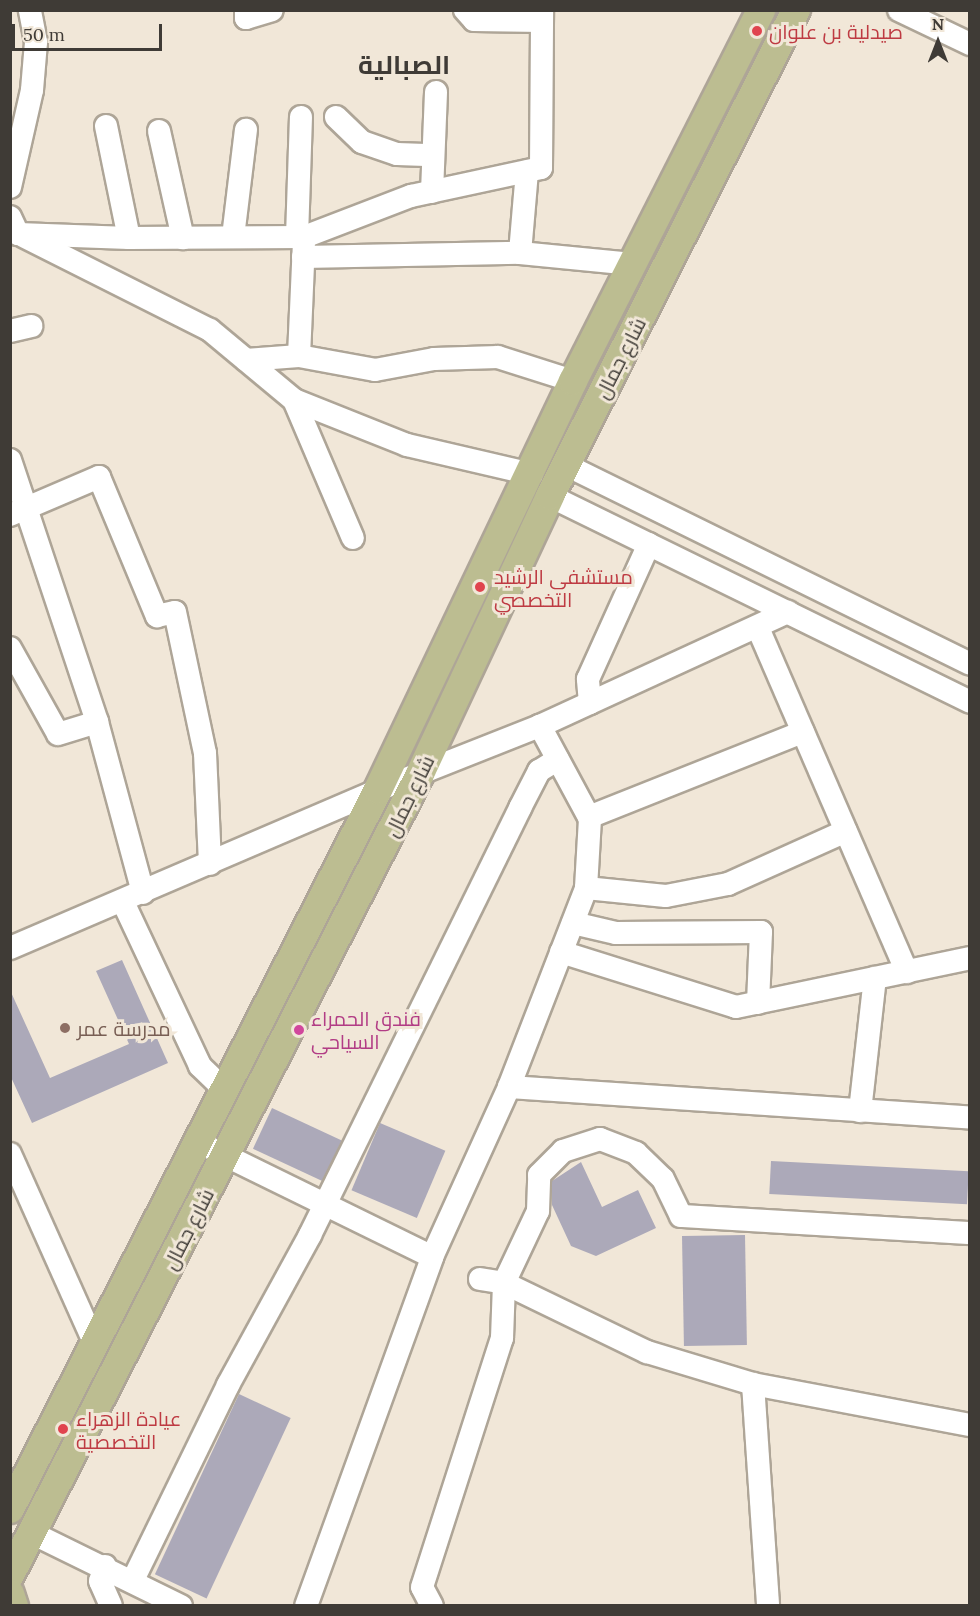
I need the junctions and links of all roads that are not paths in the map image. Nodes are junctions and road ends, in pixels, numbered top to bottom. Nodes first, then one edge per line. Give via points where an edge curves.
1 (30, 10) edge
2 (246, 10) edge
3 (272, 10) edge
4 (465, 10) edge
5 (761, 10) edge
6 (796, 10) edge
7 (899, 10) edge
8 (542, 16) edge
9 (969, 44) edge
10 (436, 92) dead end
11 (301, 117) dead end
12 (336, 117) dead end
13 (106, 126) dead end
14 (246, 130) dead end
15 (159, 131) dead end
16 (433, 154) junction
17 (527, 171) junction
18 (10, 187) edge
19 (432, 192) junction
20 (13, 227) edge
21 (233, 237) junction
22 (129, 238) junction
23 (183, 238) junction
24 (301, 243) junction
25 (520, 253) junction
26 (632, 264) junction
27 (299, 356) junction
28 (246, 360) junction
29 (573, 381) junction
30 (294, 400) junction
31 (10, 460) edge
32 (566, 465) junction
33 (532, 474) junction
34 (550, 496) junction
35 (19, 511) edge
36 (353, 538) dead end
37 (649, 544) junction
38 (788, 612) junction
39 (758, 628) junction
40 (10, 648) edge
41 (969, 664) edge
42 (969, 702) edge
43 (590, 703) junction
44 (97, 722) junction
45 (540, 726) junction
46 (803, 732) junction
47 (558, 759) junction
48 (420, 774) junction
49 (378, 790) junction
50 (589, 817) junction
51 (846, 831) junction
52 (210, 864) junction
53 (586, 888) junction
54 (143, 893) junction
55 (123, 902) junction
56 (573, 923) junction
57 (10, 948) edge
58 (561, 952) junction
59 (969, 958) edge
60 (907, 972) junction
61 (875, 978) junction
62 (759, 1003) junction
63 (509, 1087) junction
64 (226, 1091) junction
65 (860, 1111) junction
66 (969, 1118) edge
67 (200, 1143) junction
68 (10, 1154) edge
69 (226, 1155) junction
70 (326, 1204) junction
71 (969, 1233) edge
72 (432, 1257) junction
73 (480, 1279) dead end
74 (504, 1283) junction
75 (96, 1344) junction
76 (753, 1384) junction
77 (969, 1425) edge
78 (10, 1509) edge
79 (32, 1533) junction
80 (105, 1566) junction
81 (10, 1575) edge
82 (133, 1580) junction
83 (10, 1594) edge
84 (14, 1605) edge
85 (111, 1605) edge
86 (181, 1605) edge
87 (306, 1605) edge
88 (432, 1605) edge
89 (768, 1605) edge

1 - 18 street via 36,42 32,90
2 - 3 street via 246,18
4 - 8 street via 474,20
5 - 26 main road, شارع جمال
6 - 32 main road, شارع جمال
7 - 9 street
8 - 17 street via 541,168
10 - 16 street
11 - 24 street
12 - 16 street via 362,142 397,154
13 - 22 street
14 - 21 street
15 - 23 street
16 - 19 street
17 - 19 street
17 - 25 street
19 - 24 street
20 - 22 street
20 - 28 street via 210,330
21 - 23 street
21 - 24 street
22 - 23 street
24 - 25 street
24 - 27 street
25 - 26 street
26 - 29 main road, شارع جمال
27 - 28 street
27 - 29 street via 375,370 434,359 498,357
28 - 30 street
29 - 33 main road, شارع جمال
30 - 33 street via 407,445
30 - 36 street
31 - 35 street
32 - 34 main road, شارع جمال
32 - 41 street
33 - 49 main road, شارع جمال
34 - 37 street
34 - 48 main road, شارع جمال
35 - 44 street
35 - 52 street via 99,477 157,616 175,612 206,753
37 - 38 street
37 - 43 street via 588,679
38 - 39 street
38 - 42 street
39 - 43 street
39 - 46 street
40 - 44 street via 58,734
43 - 45 street
44 - 54 street
45 - 47 street
45 - 48 street
46 - 50 street
46 - 51 street
47 - 50 street
47 - 70 street via 539,771
48 - 49 street
48 - 69 main road, شارع جمال
49 - 52 street
49 - 64 main road, شارع جمال
50 - 53 street
51 - 53 street via 728,884 666,896
51 - 60 street
52 - 54 street
53 - 56 street
54 - 55 street
55 - 57 street
55 - 64 street via 200,1066
56 - 58 street
56 - 62 street via 616,933 761,932
58 - 62 street via 736,1007
58 - 63 street
59 - 60 street
60 - 61 street
61 - 62 street
61 - 65 street
63 - 65 street
63 - 72 street
64 - 67 main road, شارع جمال
65 - 66 street
67 - 69 street
67 - 75 main road, شارع جمال
68 - 75 street
69 - 70 street
69 - 79 main road, شارع جمال
70 - 72 street
70 - 82 street via 228,1385
71 - 74 street via 681,1215 663,1179 642,1160 600,1139 562,1151 538,1175 538,1211
72 - 87 street
73 - 74 street
74 - 76 street via 647,1352
74 - 88 street via 502,1338 422,1587
75 - 78 main road, شارع جمال
76 - 77 street
76 - 89 street
79 - 80 street
79 - 81 main road, شارع جمال
80 - 82 street
80 - 85 street via 100,1581
82 - 86 street
83 - 84 main road

